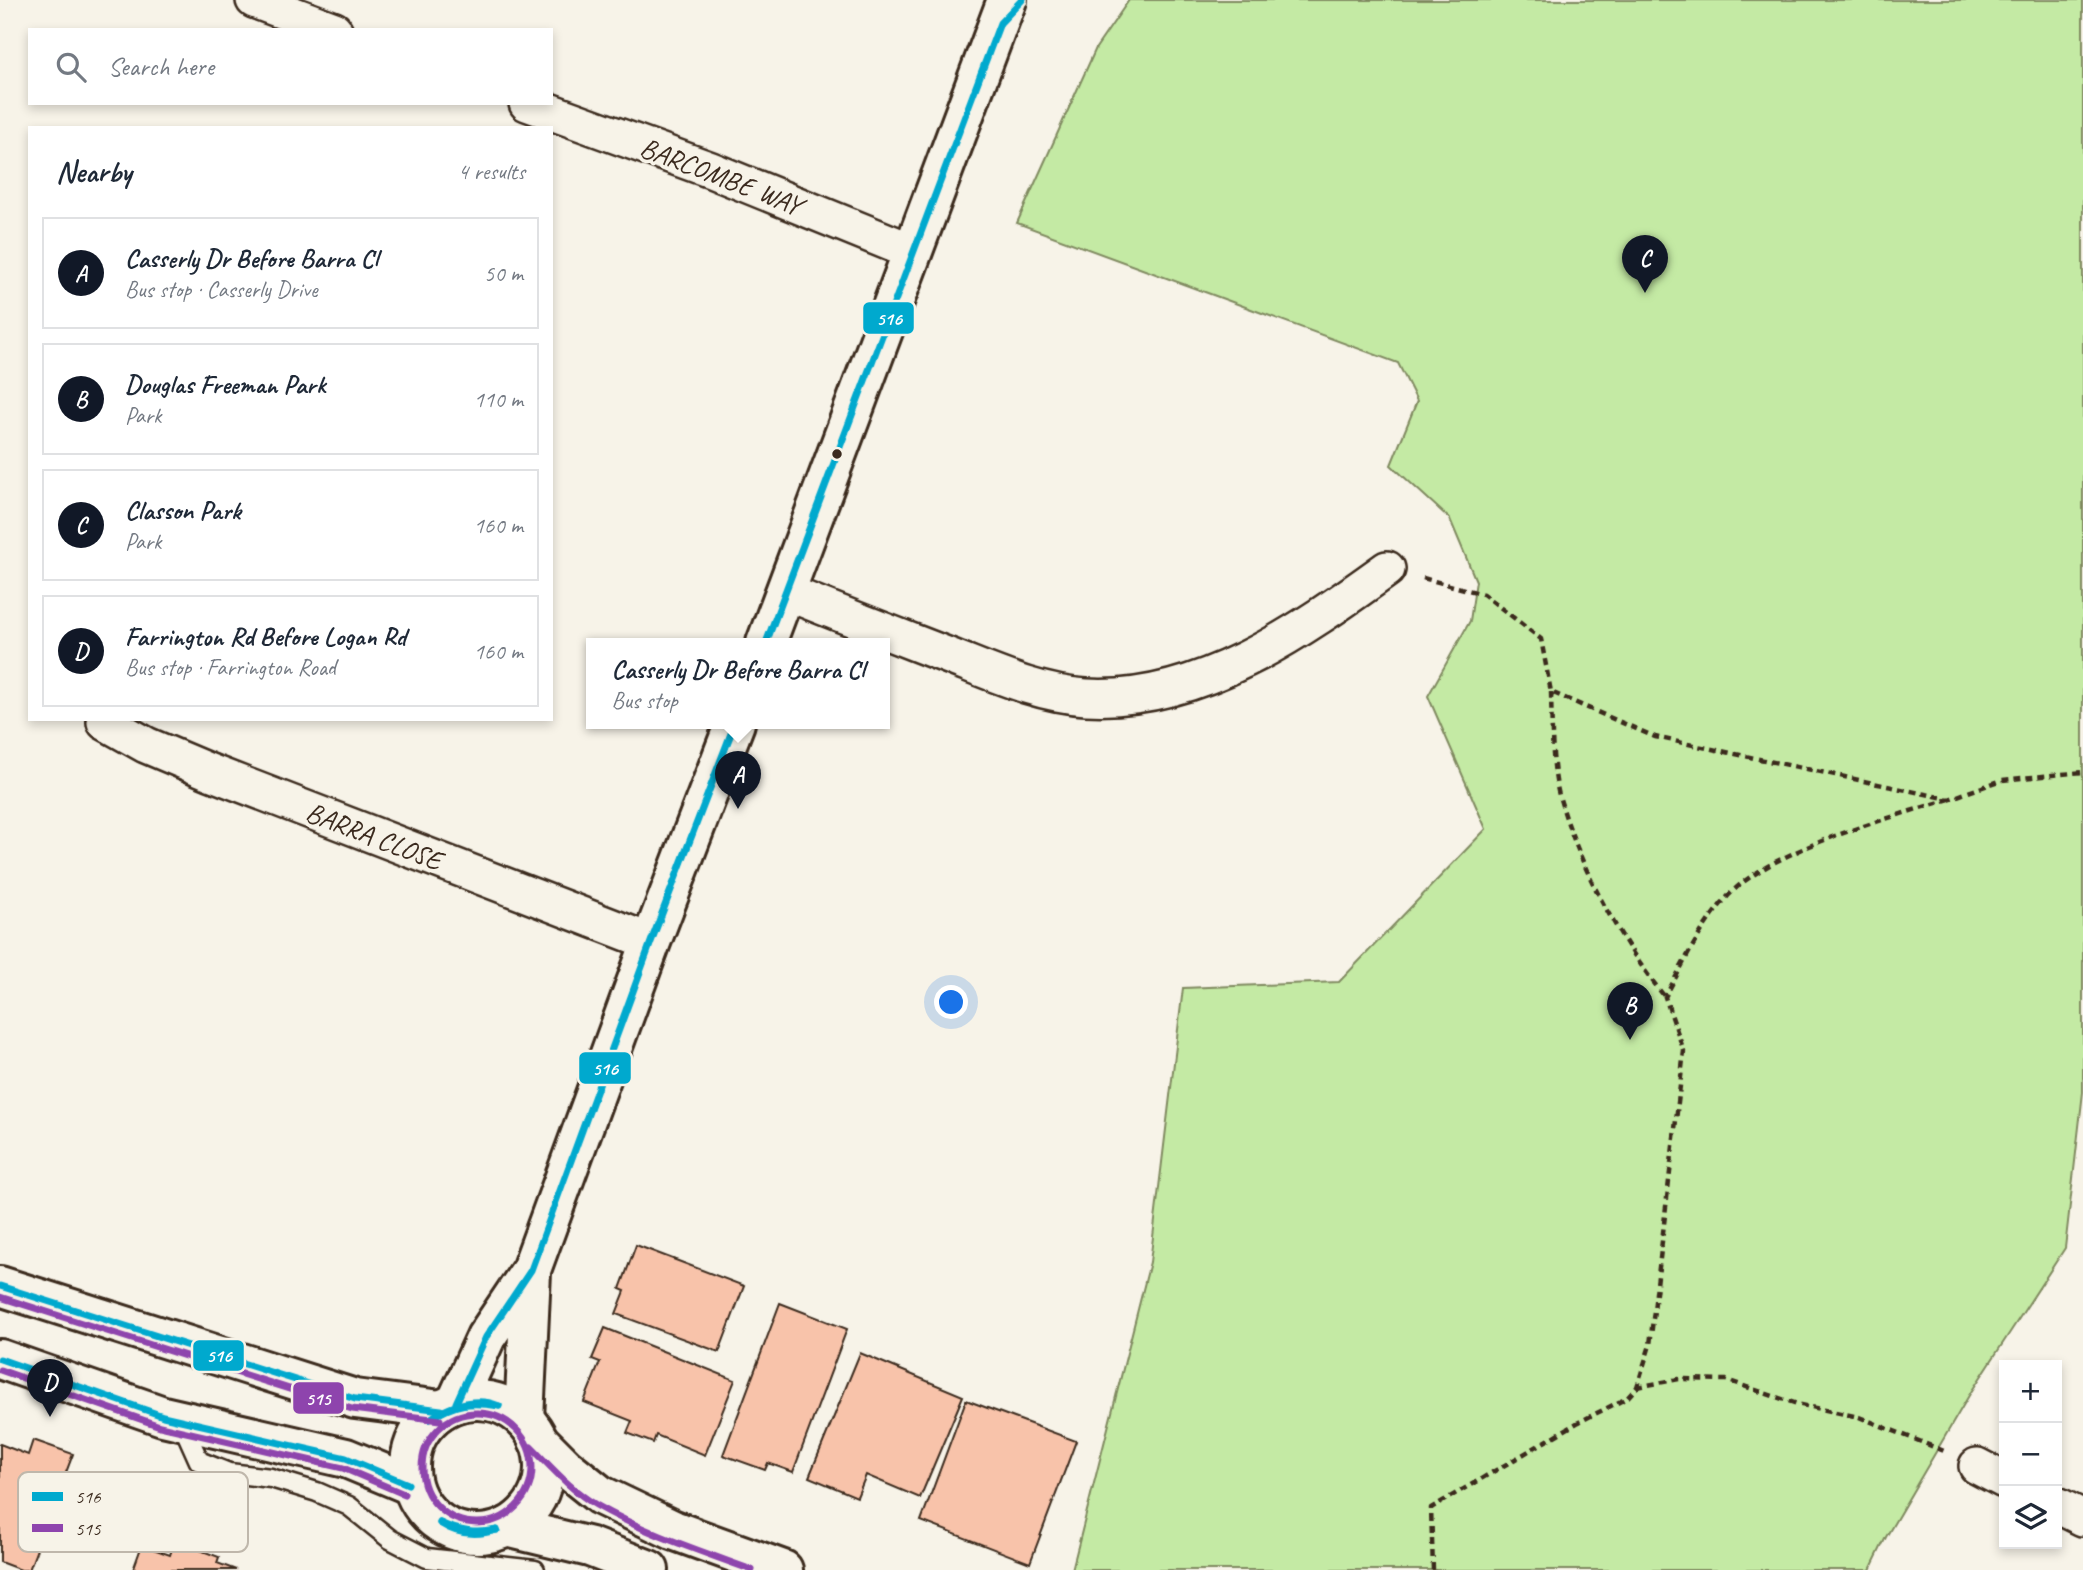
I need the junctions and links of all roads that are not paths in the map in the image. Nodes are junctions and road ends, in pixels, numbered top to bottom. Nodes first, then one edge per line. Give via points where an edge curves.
1 (265, 2) edge
2 (1010, 8) edge
3 (329, 28) edge
4 (532, 105) edge
5 (913, 252) junction
6 (1387, 569) road end
7 (786, 593) junction
8 (768, 638) edge
9 (105, 721) edge
10 (733, 729) edge
11 (651, 942) junction
12 (531, 1270) junction
13 (0, 1286) edge
14 (0, 1359) edge
15 (449, 1406) junction
16 (181, 1420) junction
17 (531, 1429) junction
18 (226, 1472) edge
19 (248, 1475) edge
20 (411, 1485) junction
21 (2062, 1508) edge
22 (2083, 1518) edge
23 (507, 1527) junction
24 (536, 1570) edge
25 (649, 1570) edge
26 (783, 1570) edge

1 - 3 street
2 - 5 main road
4 - 5 street, BARCOMBE WAY via 711,170
5 - 7 main road
6 - 7 street via 1242,663 1140,694 1086,697 1027,687
7 - 8 main road
9 - 11 street, BARRA CLOSE via 146,745 210,772
10 - 11 main road
11 - 12 main road
12 - 15 main road via 486,1337
12 - 17 main road
13 - 15 main road via 355,1399
14 - 16 main road
15 - 17 main road via 490,1401 508,1407
15 - 20 main road via 424,1424 414,1442
16 - 18 lane via 199,1461
16 - 20 main road via 346,1458
17 - 23 main road via 544,1459 543,1479 524,1516
17 - 26 main road via 565,1467 600,1496 673,1530
19 - 24 lane via 271,1478 349,1506 390,1539 427,1558
20 - 23 main road via 432,1518 449,1529 469,1534
21 - 22 street
23 - 25 main road via 590,1547

